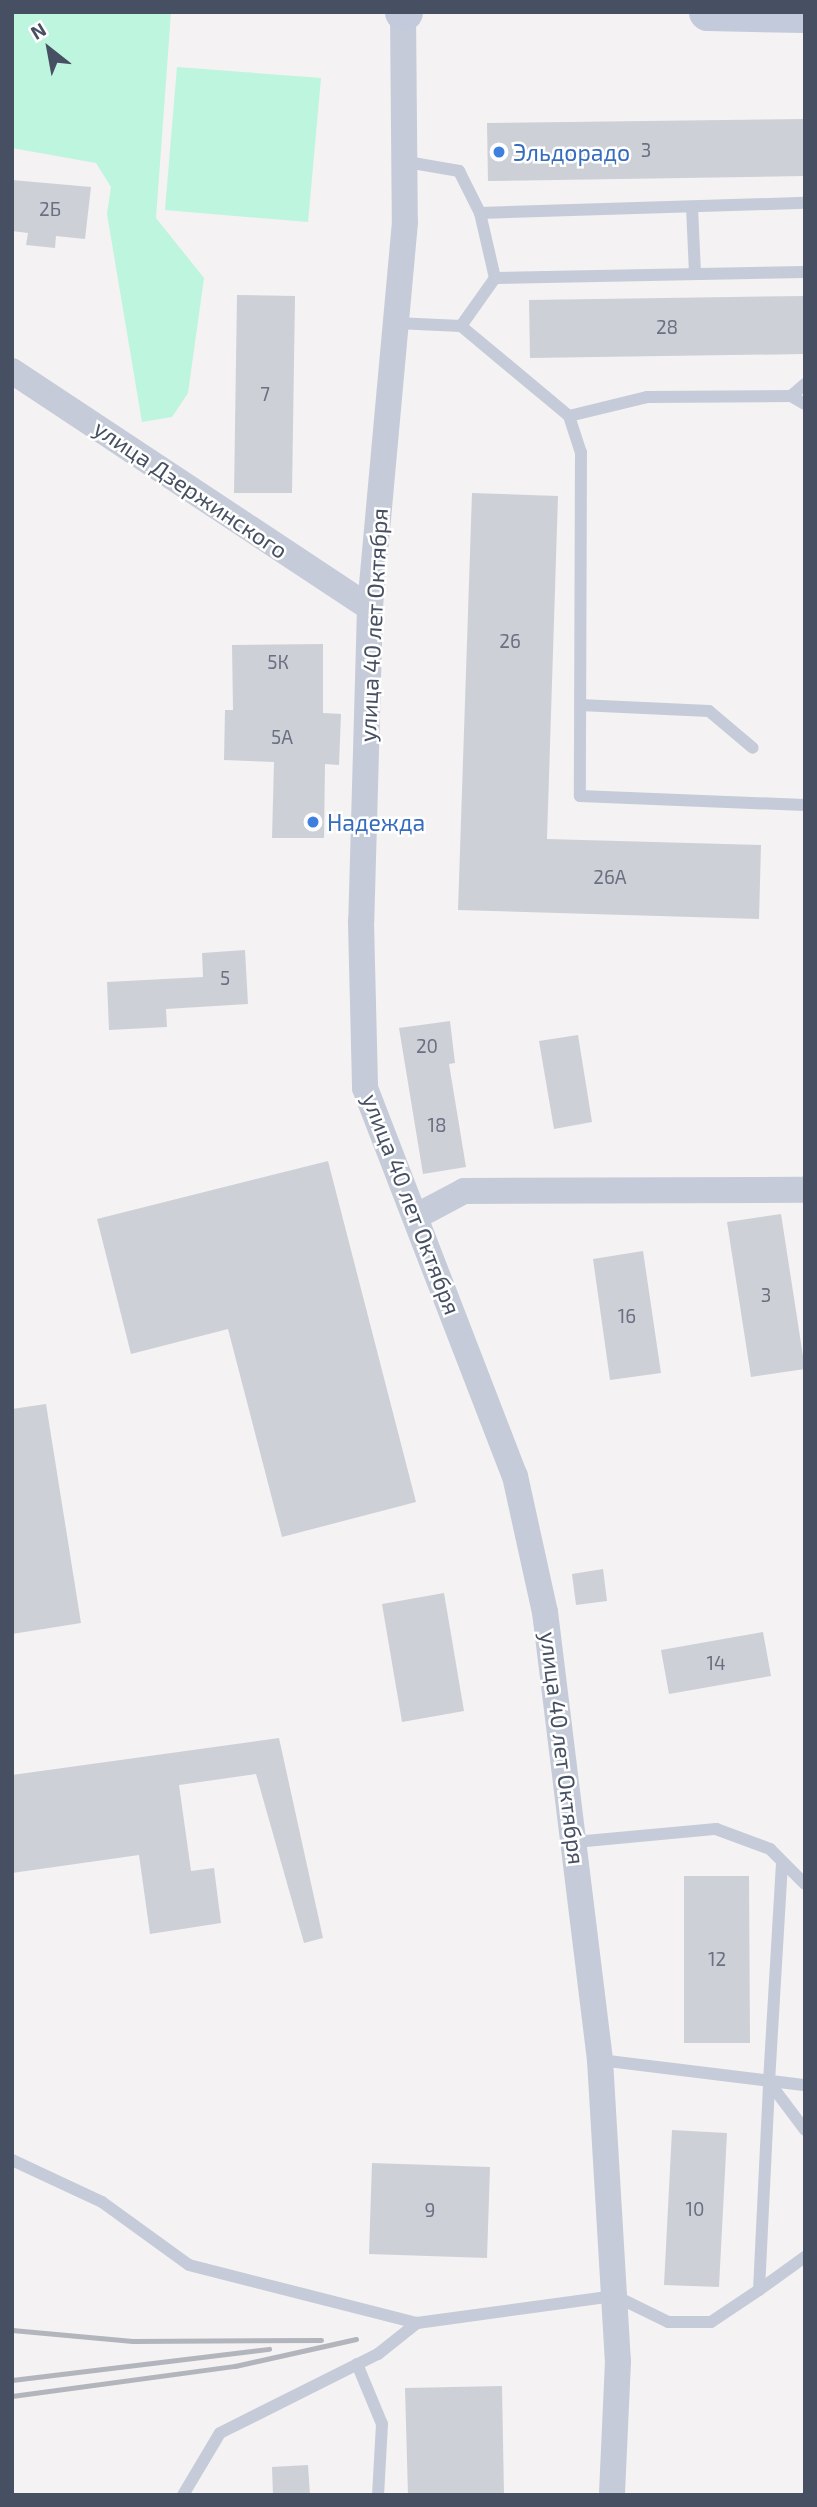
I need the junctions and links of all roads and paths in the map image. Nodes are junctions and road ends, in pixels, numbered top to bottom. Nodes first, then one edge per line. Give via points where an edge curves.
1 (403, 12) edge
2 (707, 12) edge
3 (805, 14) edge
4 (407, 162) junction
5 (805, 203) edge
6 (692, 207) junction
7 (480, 213) junction
8 (695, 272) junction
9 (805, 272) edge
10 (495, 278) junction
11 (396, 323) junction
12 (461, 326) junction
13 (12, 371) edge
14 (805, 384) edge
15 (792, 396) junction
16 (805, 404) edge
17 (569, 416) junction
18 (370, 608) junction
19 (580, 705) junction
20 (753, 748) dead end
21 (805, 805) edge
22 (804, 1188) edge
23 (417, 1216) junction
24 (575, 1842) junction
25 (782, 1864) junction
26 (805, 1884) edge
27 (600, 2060) junction
28 (769, 2082) junction
29 (805, 2085) edge
30 (805, 2130) edge
31 (12, 2160) edge
32 (805, 2257) edge
33 (759, 2290) junction
34 (615, 2297) junction
35 (417, 2323) junction
36 (357, 2364) junction
37 (183, 2495) edge
38 (378, 2495) edge
39 (612, 2495) edge

1 - 4 street, улица 40 лет Октября
2 - 3 street
4 - 7 lane via 459,171
4 - 11 street, улица 40 лет Октября
5 - 6 lane
6 - 7 lane
6 - 8 lane
7 - 10 lane
8 - 9 lane
8 - 10 lane
10 - 12 lane
11 - 12 lane
11 - 18 street, улица 40 лет Октября
12 - 17 lane
13 - 18 street, улица Дзержинского
14 - 15 lane
15 - 16 lane
15 - 17 lane via 648,397
17 - 19 lane via 581,452
18 - 23 street, улица 40 лет Октября via 361,922 365,1088
19 - 20 lane via 709,711
19 - 21 lane via 580,796
22 - 23 street via 464,1192
23 - 24 street, улица 40 лет Октября via 515,1476 545,1612
24 - 25 lane via 716,1829 770,1849
24 - 27 street, улица 40 лет Октября
25 - 26 lane
25 - 28 lane
27 - 28 lane
27 - 34 street, улица 40 лет Октября
28 - 29 lane
28 - 30 lane
28 - 33 lane
31 - 35 lane via 102,2202 189,2265
32 - 33 lane
33 - 34 lane via 711,2322 668,2322
34 - 35 lane
34 - 39 street, улица 40 лет Октября
35 - 36 lane
36 - 37 lane via 220,2433
36 - 38 lane via 382,2424

